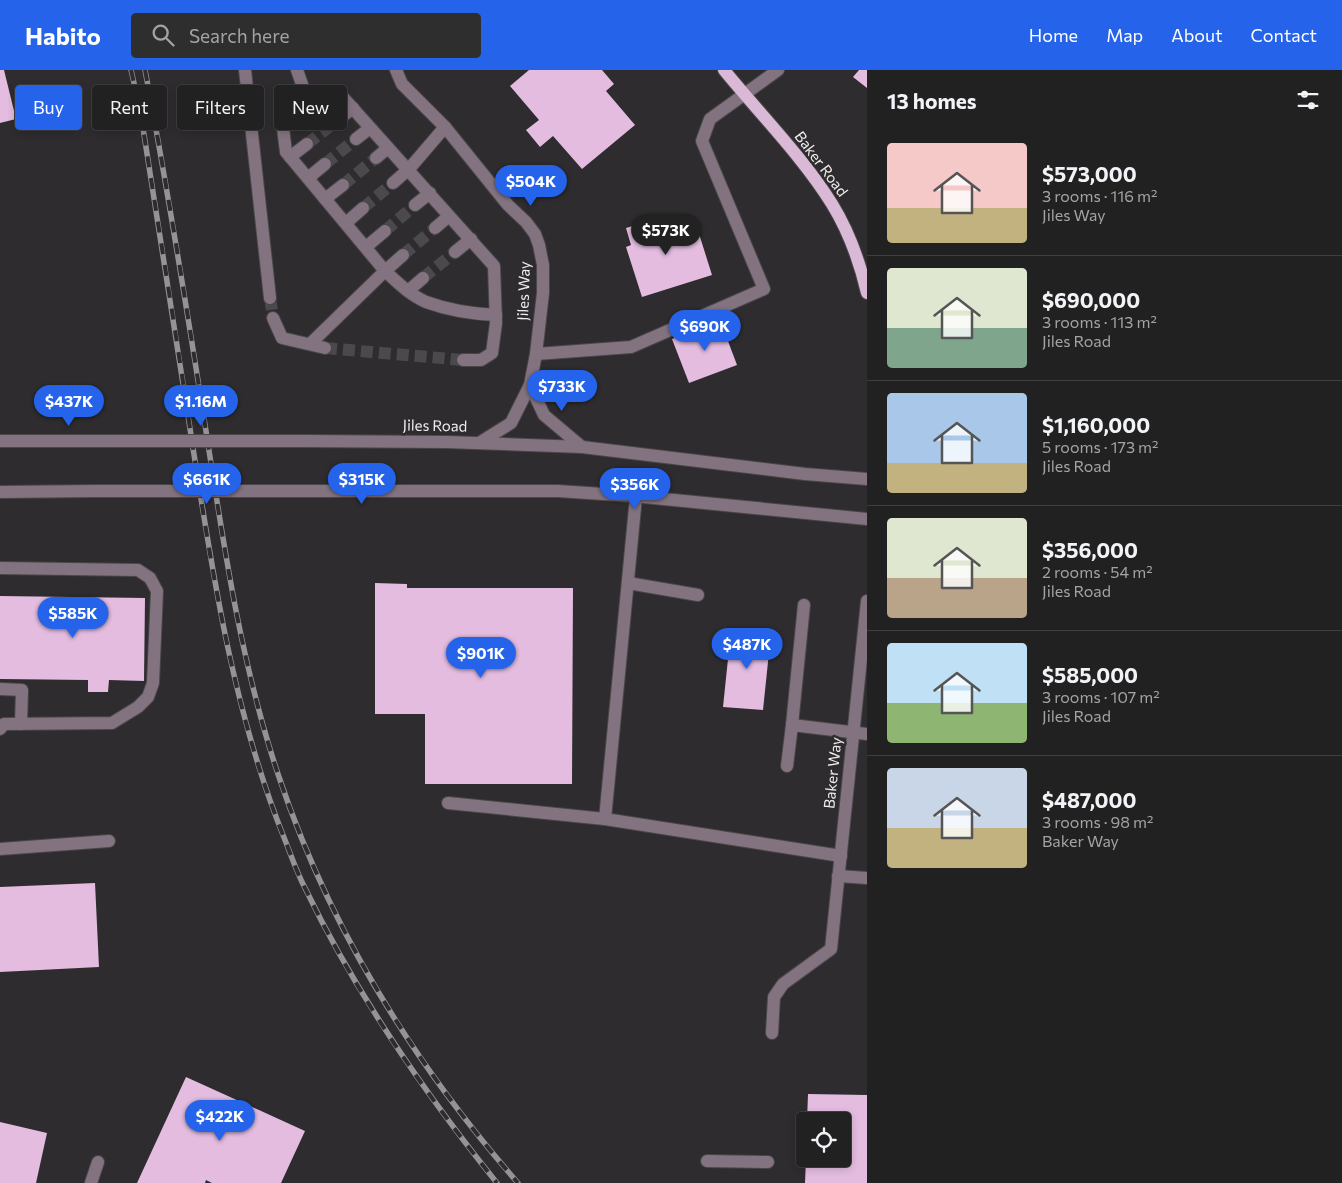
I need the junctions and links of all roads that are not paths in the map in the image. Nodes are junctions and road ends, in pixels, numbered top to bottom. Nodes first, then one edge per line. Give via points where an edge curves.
1 (245, 70) edge
2 (297, 70) edge
3 (396, 70) edge
4 (724, 70) edge
5 (778, 70) edge
6 (302, 85) edge
7 (745, 95) junction
8 (347, 102) edge
9 (353, 108) junction
10 (347, 113) tunnel mouth
11 (444, 127) junction
12 (370, 128) junction
13 (283, 130) edge
14 (356, 139) tunnel mouth
15 (307, 144) tunnel mouth
16 (388, 148) junction
17 (290, 157) junction
18 (376, 158) tunnel mouth
19 (325, 164) tunnel mouth
20 (409, 170) junction
21 (308, 178) junction
22 (393, 182) tunnel mouth
23 (343, 185) tunnel mouth
24 (430, 193) junction
25 (325, 198) junction
26 (415, 205) tunnel mouth
27 (364, 208) tunnel mouth
28 (449, 216) junction
29 (346, 223) junction
30 (435, 228) tunnel mouth
31 (385, 231) tunnel mouth
32 (470, 239) junction
33 (366, 247) junction
34 (455, 252) tunnel mouth
35 (403, 255) tunnel mouth
36 (385, 271) junction
37 (423, 278) tunnel mouth
38 (408, 291) junction
39 (867, 293) edge
40 (270, 298) tunnel mouth
41 (496, 315) junction
42 (273, 318) tunnel mouth
43 (310, 344) junction
44 (325, 348) tunnel mouth
45 (536, 354) junction
46 (463, 360) tunnel mouth
47 (530, 385) junction
48 (0, 441) edge
49 (479, 443) junction
50 (582, 447) junction
51 (867, 479) edge
52 (0, 492) edge
53 (636, 497) junction
54 (867, 519) edge
55 (0, 568) edge
56 (628, 583) junction
57 (698, 595) dead end
58 (867, 601) edge
59 (804, 605) dead end
60 (0, 689) edge
61 (21, 724) junction
62 (792, 725) junction
63 (0, 729) edge
64 (853, 732) junction
65 (867, 734) edge
66 (787, 766) dead end
67 (448, 803) dead end
68 (605, 819) junction
69 (109, 841) dead end
70 (0, 849) edge
71 (840, 856) junction
72 (838, 876) junction
73 (867, 878) edge
74 (772, 1033) dead end
75 (707, 1161) dead end
76 (98, 1162) dead end
77 (768, 1162) dead end
78 (91, 1183) edge

1 - 40 street
2 - 6 street
3 - 11 street, Jiles Way via 402,84
4 - 7 main road, Baker Road
5 - 7 street
7 - 39 main road, Baker Road via 833,205 850,241
7 - 45 street via 710,119 702,141 764,289 631,347
8 - 9 street
9 - 10 street
9 - 12 street
11 - 20 street
11 - 45 street, Jiles Way via 535,234 542,265
12 - 14 street
12 - 16 street
13 - 17 street via 286,152
15 - 17 street
16 - 18 street
16 - 20 street
17 - 21 street
19 - 21 street
20 - 22 street
20 - 24 street
21 - 25 street
23 - 25 street
24 - 26 street
24 - 28 street
25 - 29 street
27 - 29 street
28 - 30 street
28 - 32 street
29 - 33 street
31 - 33 street
32 - 34 street
32 - 41 street via 494,266
33 - 36 street
35 - 36 street
36 - 38 street
36 - 43 street
37 - 38 street
38 - 41 street via 426,301 472,314
41 - 46 street via 492,353 480,360
42 - 43 street via 282,338
43 - 44 street
45 - 47 street, Jiles Way
47 - 49 street, Jiles Way via 511,423
47 - 50 street via 544,415
48 - 49 street, Jiles Road, bridge
49 - 50 street, Jiles Road
50 - 51 street, Jiles Road
52 - 53 street, bridge via 558,492
53 - 54 street
53 - 56 street
55 - 61 street via 138,570 150,578 157,592 154,683 148,697 138,707 112,723
56 - 57 street
56 - 68 street
58 - 64 street, Baker Way
59 - 62 street
60 - 61 street via 22,690
61 - 63 street via 4,724
62 - 64 street
62 - 66 street
64 - 65 street
64 - 71 street, Baker Way
67 - 68 street
68 - 71 street
69 - 70 street
71 - 72 street, Baker Way
72 - 73 street
72 - 74 street, Baker Way via 831,949 783,984 774,997
75 - 77 street
76 - 78 street

